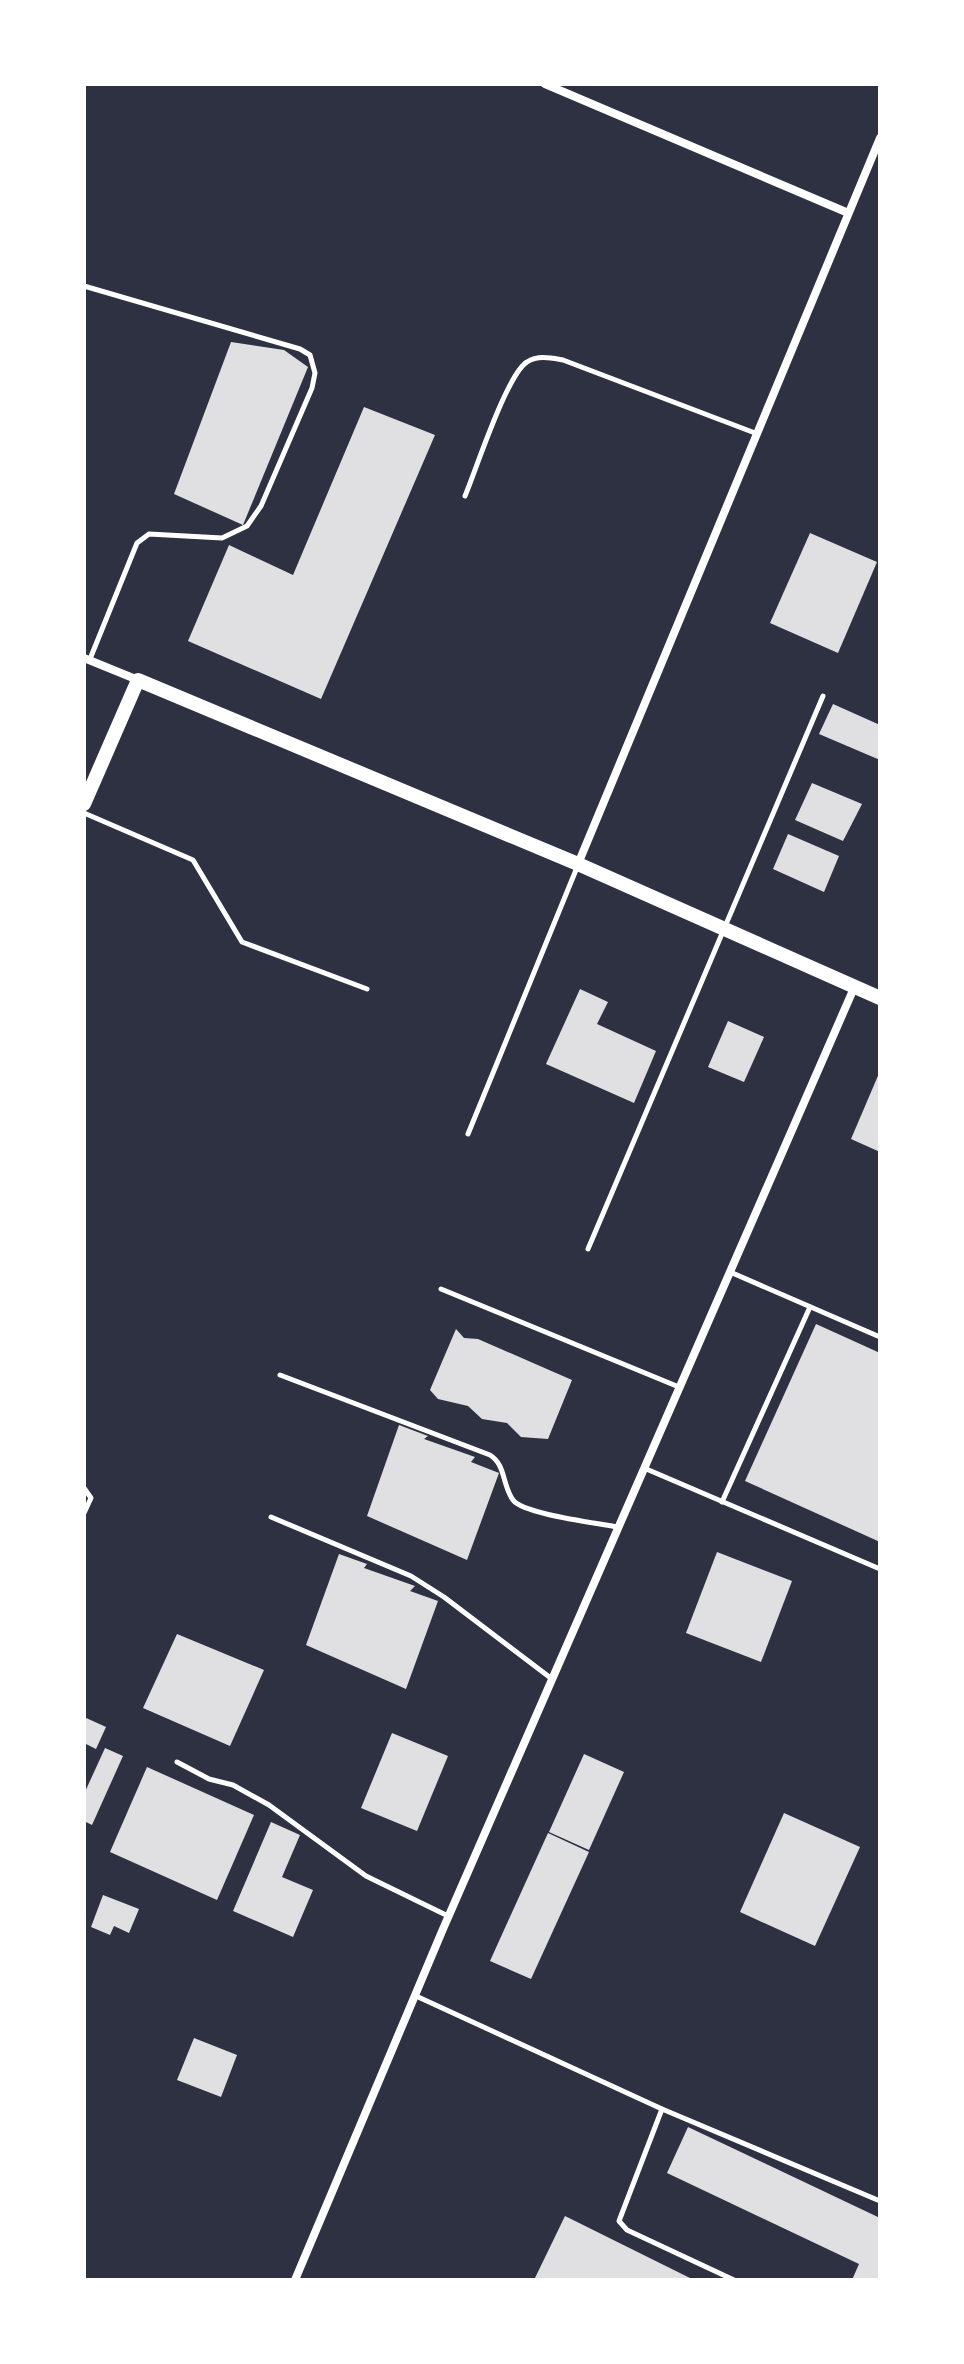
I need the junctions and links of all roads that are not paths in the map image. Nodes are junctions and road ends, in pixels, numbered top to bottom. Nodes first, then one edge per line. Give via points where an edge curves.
1 (545, 84) edge
2 (880, 138) edge
3 (846, 212) junction
4 (84, 286) edge
5 (755, 433) junction
6 (465, 496) dead end
7 (87, 659) edge
8 (138, 680) junction
9 (823, 696) dead end
10 (84, 804) edge
11 (84, 813) edge
12 (578, 864) junction
13 (726, 930) junction
14 (854, 988) junction
15 (367, 989) dead end
16 (880, 998) edge
17 (468, 1134) dead end
18 (588, 1249) dead end
19 (730, 1272) junction
20 (441, 1289) dead end
21 (810, 1307) junction
22 (880, 1337) edge
23 (280, 1375) dead end
24 (680, 1387) junction
25 (644, 1468) junction
26 (84, 1488) edge
27 (722, 1502) junction
28 (84, 1513) edge
29 (271, 1517) dead end
30 (618, 1527) junction
31 (880, 1569) edge
32 (552, 1679) junction
33 (177, 1762) dead end
34 (448, 1916) junction
35 (415, 1995) junction
36 (662, 2109) junction
37 (880, 2201) edge
38 (295, 2280) edge
39 (734, 2280) edge

1 - 3 street
2 - 3 street
3 - 5 street
4 - 7 lane via 300,349 310,355 315,373 255,517 222,538 143,537
5 - 6 lane via 563,360 529,360 511,380
5 - 12 street
7 - 8 street
8 - 10 street
8 - 12 street
9 - 13 lane
11 - 15 lane via 193,860 242,942
12 - 13 street
12 - 17 lane
13 - 14 street
13 - 18 lane
14 - 16 street
14 - 19 street
19 - 21 lane
19 - 24 street
20 - 24 lane
21 - 22 lane
21 - 27 lane
23 - 30 lane via 490,1455 499,1462 510,1496 522,1507
24 - 25 street
25 - 27 lane
25 - 30 street
26 - 28 lane via 91,1498
27 - 31 lane
29 - 32 lane via 411,1576
30 - 32 street
32 - 34 street
33 - 34 lane via 269,1805 366,1876
34 - 35 street
35 - 36 lane
35 - 38 street
36 - 37 lane
36 - 39 lane via 619,2221 627,2230

